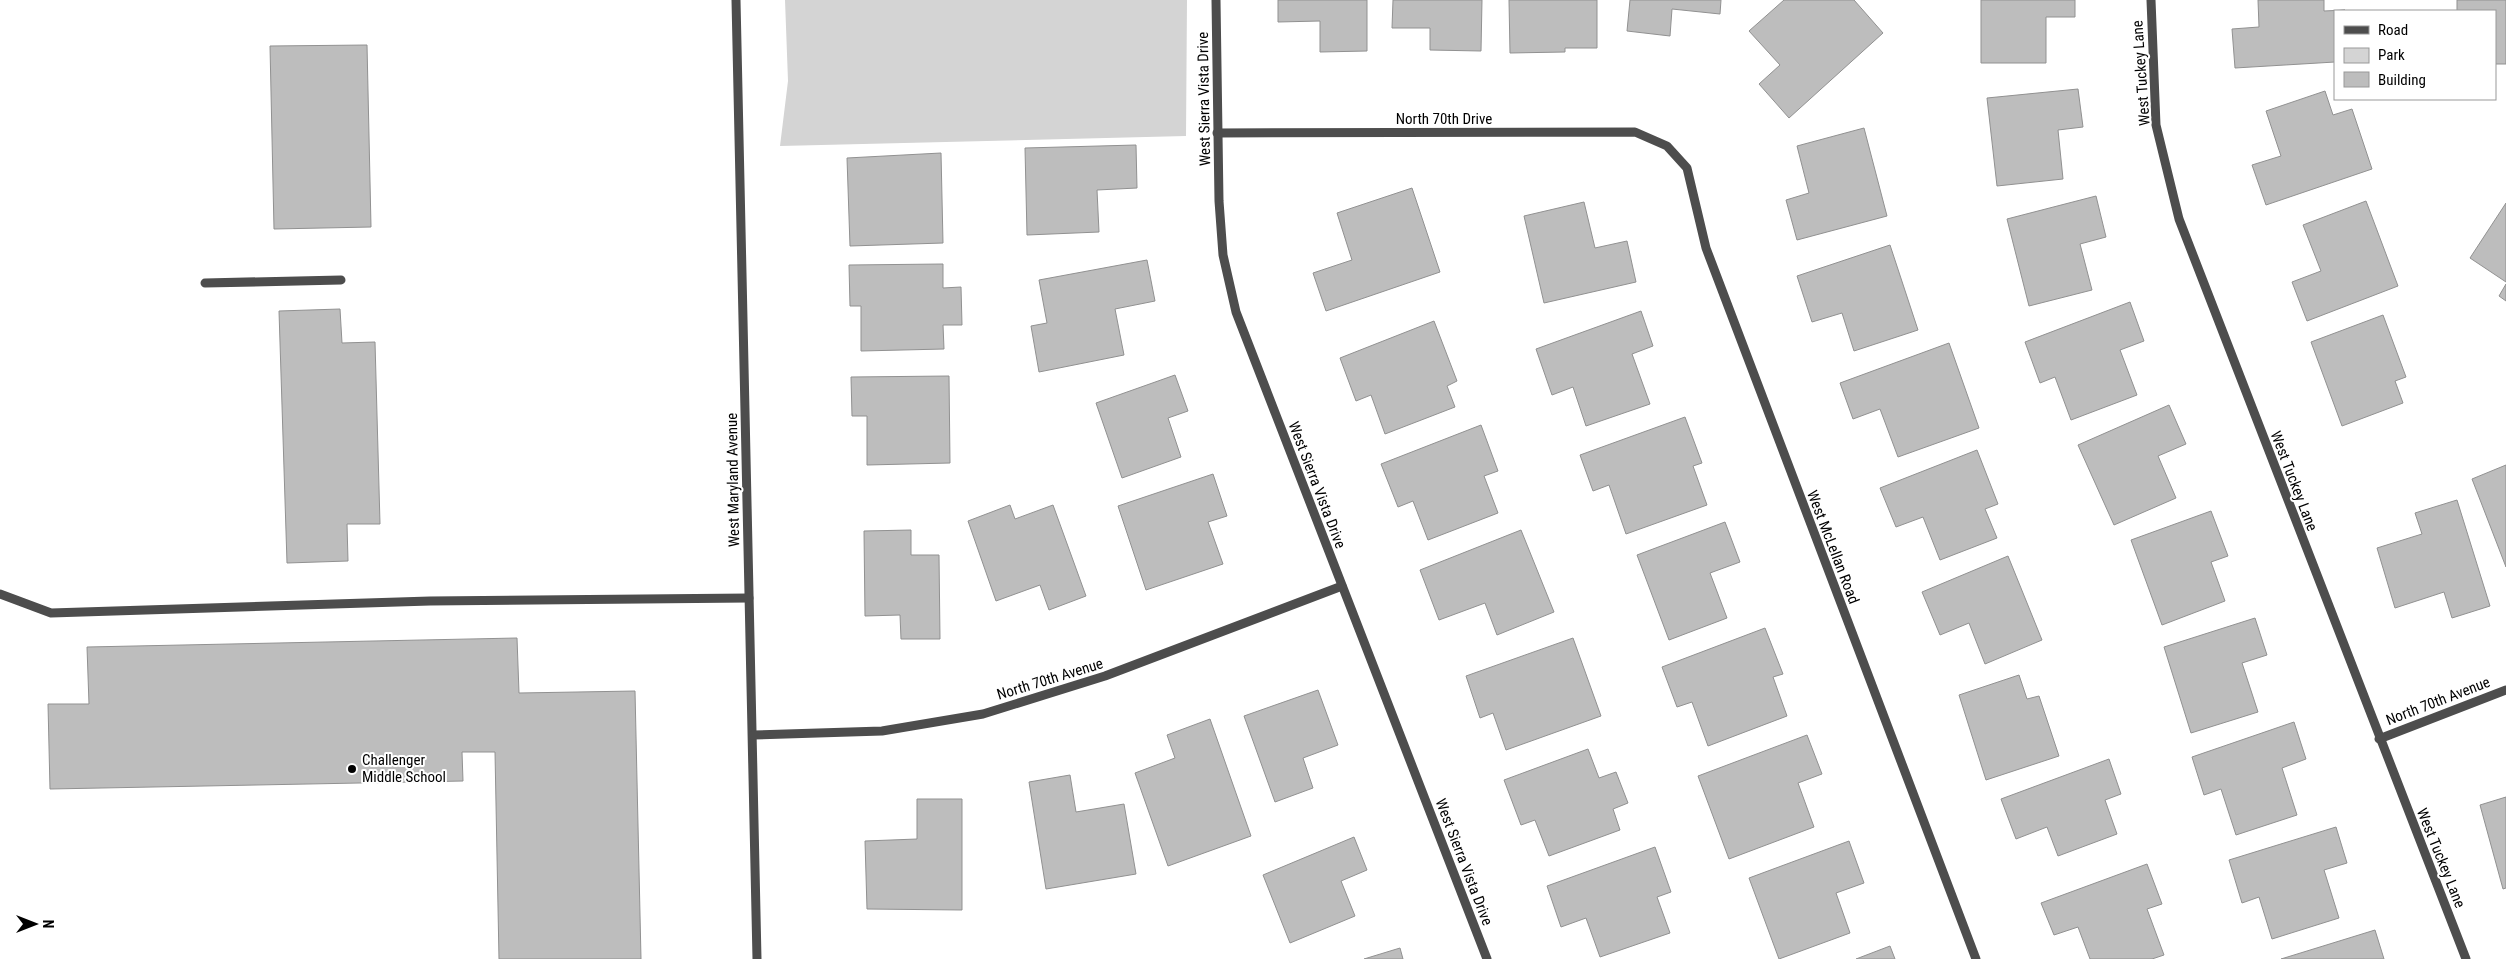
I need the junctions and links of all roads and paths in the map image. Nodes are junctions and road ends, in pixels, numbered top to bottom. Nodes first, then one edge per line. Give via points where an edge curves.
1 (736, 0) edge
2 (1216, 0) edge
3 (2151, 0) edge
4 (1217, 133) junction
5 (1667, 146) joint
6 (341, 280) dead end
7 (205, 283) dead end
8 (1342, 586) junction
9 (0, 594) edge
10 (749, 598) junction
11 (2506, 690) edge
12 (753, 735) junction
13 (2379, 739) junction
14 (757, 959) edge
15 (1487, 959) edge
16 (1976, 959) edge
17 (2466, 959) edge

1 - 10 street, West Maryland Avenue
2 - 4 street, West Sierra Vista Drive
3 - 13 street, West Tuckey Lane via 2156,125 2179,219
4 - 5 street, North 70th Drive via 1636,132
4 - 8 street, West Sierra Vista Drive via 1223,255 1236,312
5 - 16 street, West McLellan Road via 1687,168 1706,248
6 - 7 street
8 - 12 street, North 70th Avenue via 1105,676 983,714 882,731
8 - 15 street, West Sierra Vista Drive
9 - 10 street via 51,613 430,601
10 - 12 street, West Maryland Avenue
11 - 13 street, North 70th Avenue
12 - 14 street, West Maryland Avenue
13 - 17 street, West Tuckey Lane

